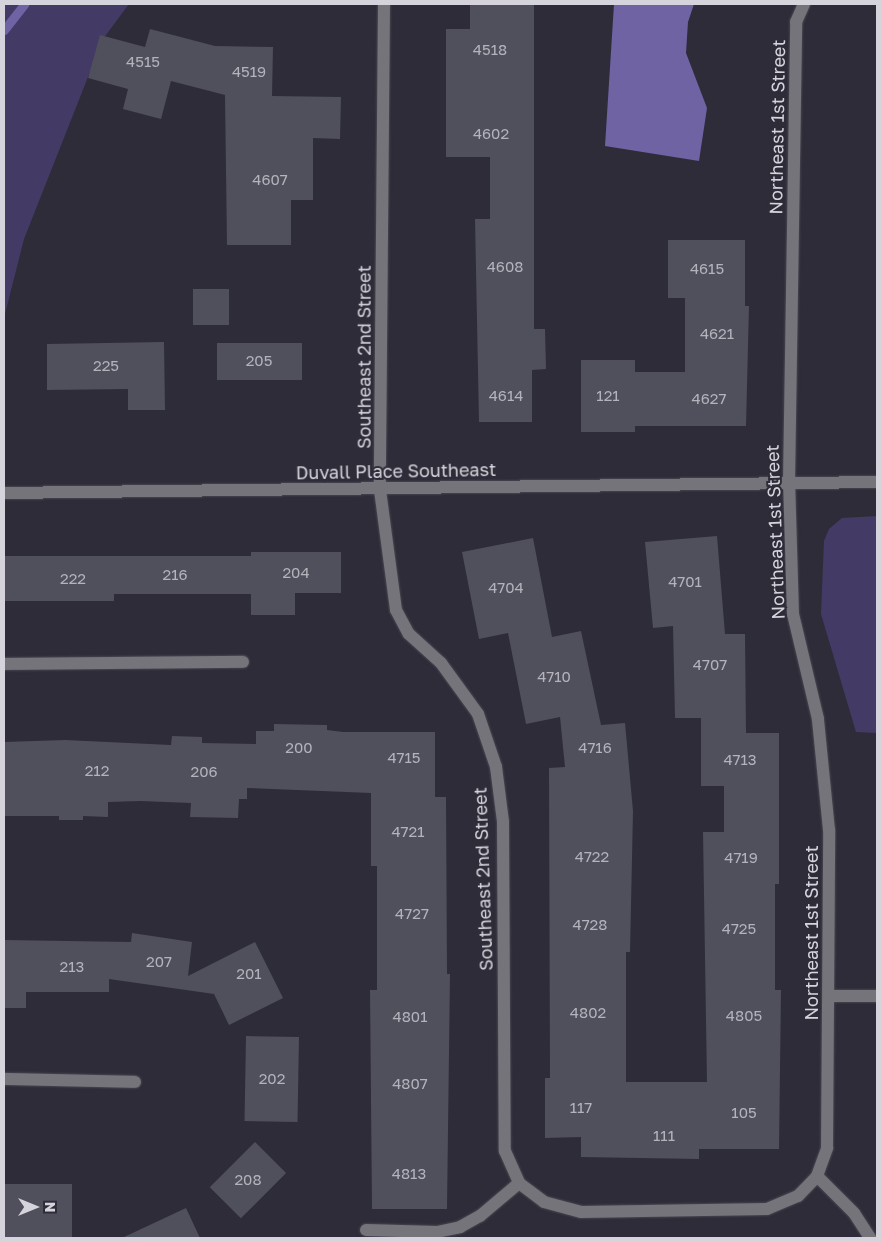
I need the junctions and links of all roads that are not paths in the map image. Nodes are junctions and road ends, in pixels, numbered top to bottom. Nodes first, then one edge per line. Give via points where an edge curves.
1 (384, 4) edge
2 (804, 4) edge
3 (789, 482) junction
4 (877, 482) edge
5 (380, 490) junction
6 (4, 493) edge
7 (244, 662) dead end
8 (4, 664) edge
9 (829, 996) junction
10 (877, 996) edge
11 (4, 1079) edge
12 (135, 1082) dead end
13 (817, 1176) junction
14 (519, 1183) junction
15 (366, 1230) dead end
16 (870, 1238) edge

1 - 5 street, Southeast 2nd Street
2 - 3 street, Northeast 1st Street via 796,22
3 - 4 street, Duvall Place Southeast
3 - 5 street, Duvall Place Southeast
3 - 9 street, Northeast 1st Street via 793,614 818,719 829,830
5 - 6 street, Duvall Place Southeast
5 - 14 street, Southeast 2nd Street via 396,610 409,634 441,663 478,714 496,767 502,822 504,1151
7 - 8 street
9 - 10 street
9 - 13 street, Northeast 1st Street via 827,1148
11 - 12 street
13 - 14 street via 798,1196 757,1209 582,1212 544,1202
13 - 16 street via 854,1213
14 - 15 street via 480,1216 460,1226 436,1232

